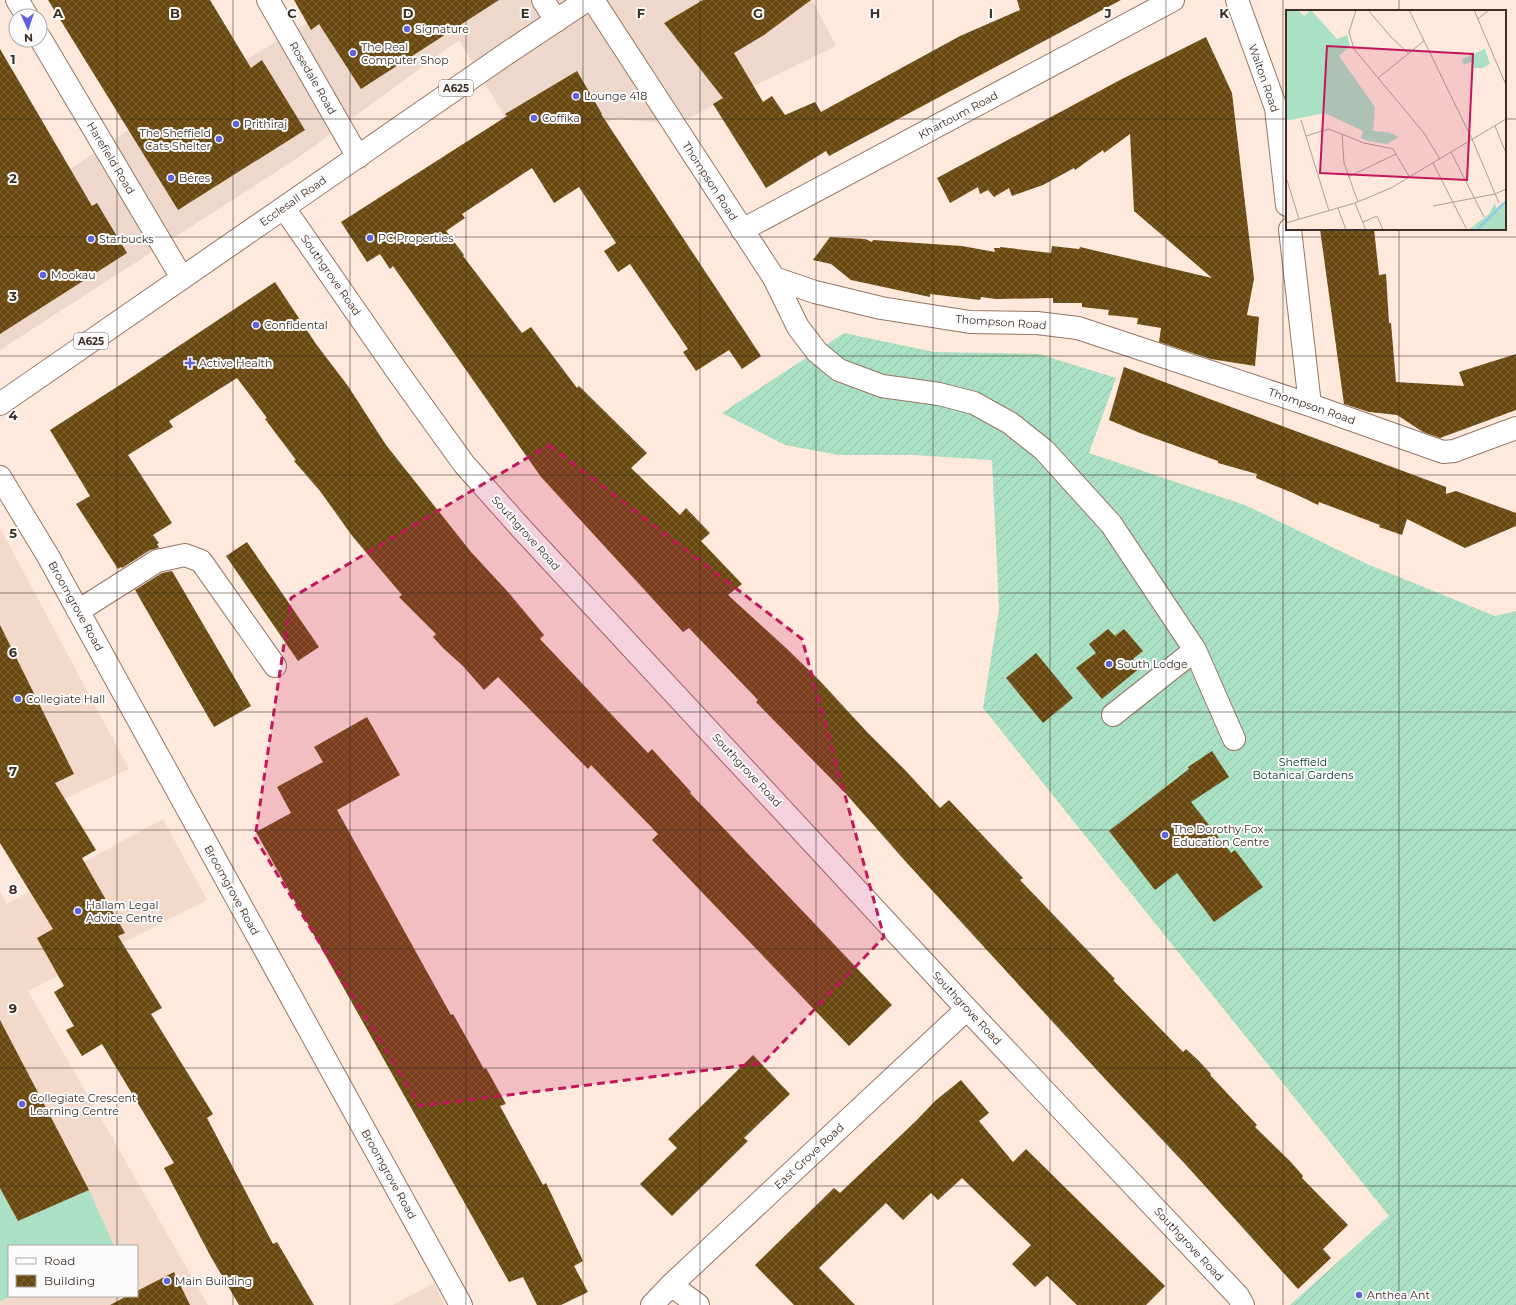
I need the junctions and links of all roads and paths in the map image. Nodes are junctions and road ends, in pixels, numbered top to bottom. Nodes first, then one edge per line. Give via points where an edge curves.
1 (268, 0) edge
2 (543, 0) edge
3 (587, 0) edge
4 (593, 0) edge
5 (1173, 0) edge
6 (1237, 0) edge
7 (556, 21) junction
8 (46, 48) edge
9 (358, 157) junction
10 (1286, 196) edge
11 (284, 208) junction
12 (742, 230) junction
13 (1290, 230) edge
14 (182, 278) junction
15 (774, 278) junction
16 (0, 404) edge
17 (1310, 405) junction
18 (1516, 428) edge
19 (0, 477) edge
20 (78, 611) junction
21 (1195, 650) junction
22 (275, 666) dead end
23 (1113, 715) dead end
24 (1234, 739) dead end
25 (967, 1008) junction
26 (671, 1285) junction
27 (461, 1305) edge
28 (652, 1305) edge
29 (698, 1305) edge
30 (1243, 1305) edge

1 - 9 street, Rosedale Road
2 - 7 street
3 - 7 street, Ecclesall Road / A625
4 - 12 street, Thompson Road
5 - 12 street, Khartoum Road
6 - 10 street, Walton Road via 1276,108
7 - 9 street, Ecclesall Road / A625
8 - 14 street, Harefield Road
9 - 11 street, Ecclesall Road / A625
11 - 14 street, Ecclesall Road / A625
11 - 25 street, Southgrove Road via 464,464
12 - 15 street, Thompson Road
13 - 17 street
14 - 16 street, Ecclesall Road / A625
15 - 17 street, Thompson Road via 815,292 881,308 970,322 1037,323 1078,328
15 - 21 street via 798,327 817,352 839,370 882,386 938,394 974,403 1010,423 1044,450 1111,524
17 - 18 street, Thompson Road via 1443,452
19 - 20 street, Broomgrove Road
20 - 22 street via 157,561 185,555 201,561
20 - 27 street, Broomgrove Road
21 - 23 street
21 - 24 street
25 - 26 street, East Grove Road
25 - 30 street, Southgrove Road via 1238,1296
26 - 28 street, East Grove Road
26 - 29 street

